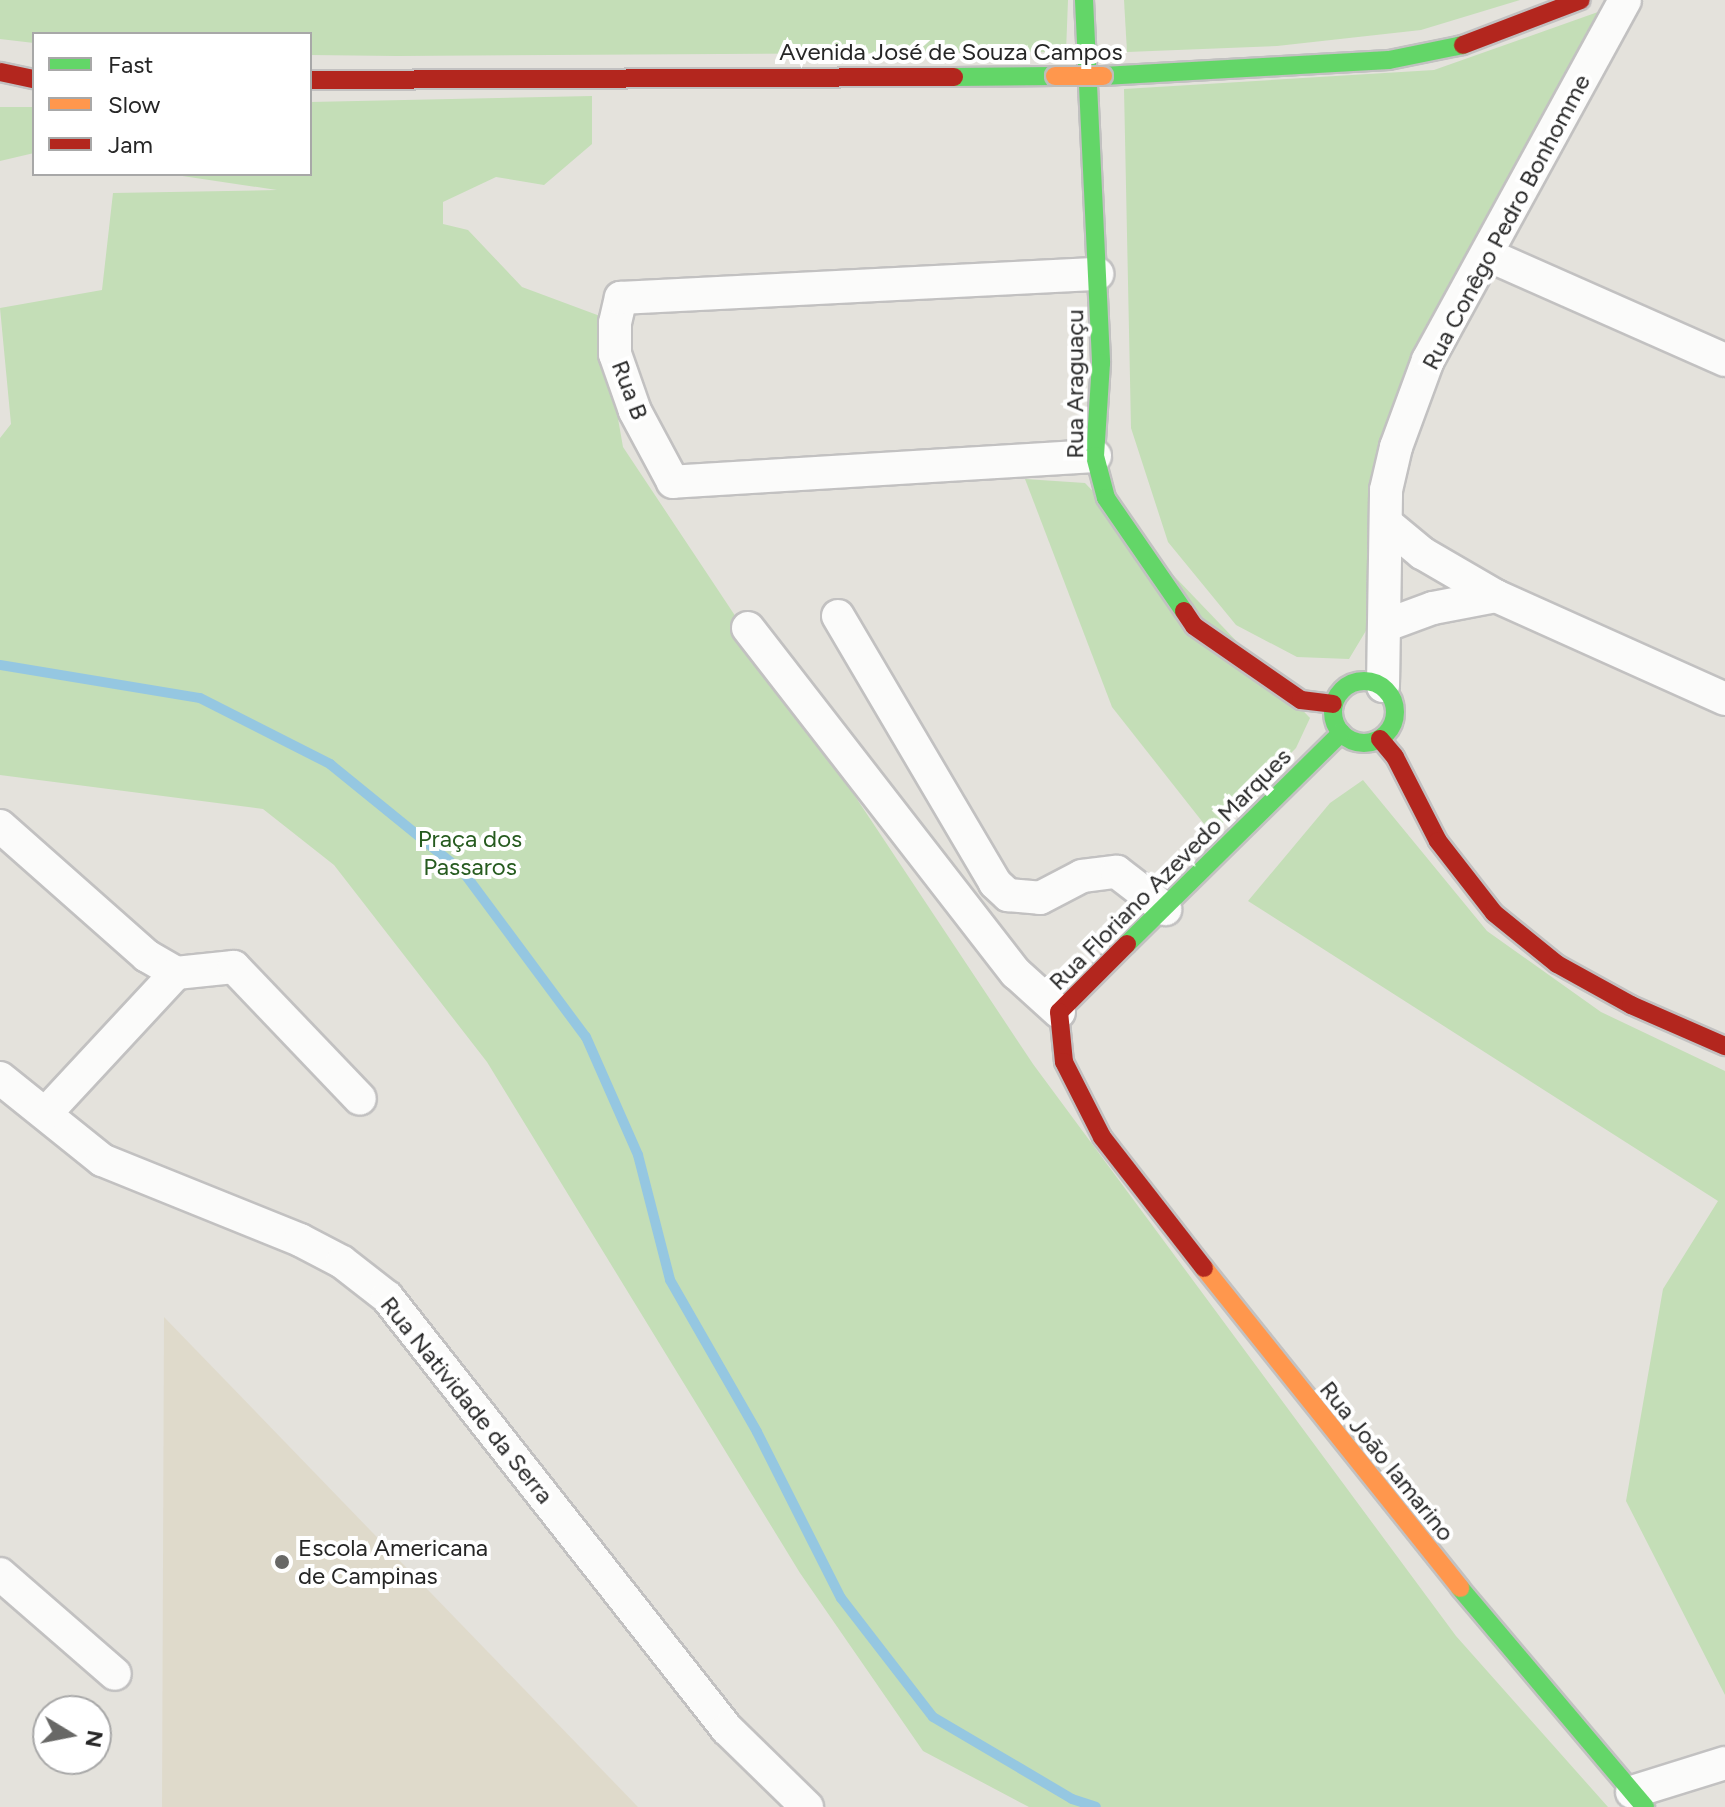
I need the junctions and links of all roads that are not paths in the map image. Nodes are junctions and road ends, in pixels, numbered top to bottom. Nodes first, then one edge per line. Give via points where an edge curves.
1 (1084, 0) edge
2 (1581, 0) edge
3 (1625, 0) edge
4 (0, 72) edge
5 (32, 79) edge
6 (312, 80) edge
7 (1488, 255) junction
8 (1097, 274) junction
9 (1725, 360) edge
10 (1095, 456) junction
11 (1386, 523) junction
12 (1496, 596) junction
13 (838, 616) dead end
14 (1384, 626) junction
15 (748, 628) dead end
16 (1383, 686) junction
17 (1725, 699) edge
18 (1333, 704) junction
19 (1341, 733) junction
20 (1380, 739) junction
21 (0, 826) edge
22 (1165, 909) junction
23 (176, 973) junction
24 (1059, 1012) junction
25 (1725, 1046) edge
26 (0, 1078) edge
27 (360, 1099) dead end
28 (46, 1113) junction
29 (1102, 1137) joint
30 (0, 1574) edge
31 (115, 1674) dead end
32 (1725, 1763) edge
33 (1638, 1800) edge
34 (807, 1807) edge

1 - 8 main road, Rua Araguaçu
2 - 6 main road, Avenida José de Souza Campos, bridge via 1465,45 1389,60 1103,76
3 - 7 street, Rua Conêgo Pedro Bonhomme
4 - 5 main road
7 - 9 street
7 - 11 street, Rua Conêgo Pedro Bonhomme via 1428,360 1396,447 1386,490
8 - 10 main road, Rua Araguaçu via 1101,363
8 - 10 street, Rua B via 621,298 615,323 615,354 635,411 673,482
10 - 18 main road, Rua Araguaçu via 1106,498 1194,626 1301,700
11 - 12 street via 1422,553
11 - 14 street, Rua Conêgo Pedro Bonhomme
12 - 14 street via 1433,608
12 - 17 street
13 - 22 street via 995,883 1008,895 1040,898 1082,876 1117,872
14 - 16 street, Rua Conêgo Pedro Bonhomme
15 - 24 street via 1016,973
16 - 18 main road via 1354,682
16 - 20 main road via 1395,713
18 - 19 main road
19 - 20 main road via 1360,743
19 - 22 main road, Rua Floriano Azevedo Marques
20 - 25 main road via 1395,757 1438,841 1494,913 1557,964 1631,1005
21 - 23 street via 147,956
22 - 24 main road, Rua Floriano Azevedo Marques
23 - 27 street via 234,967
23 - 28 street
24 - 29 main road, Rua Floriano Azevedo Marques via 1064,1062
26 - 28 street, Rua Natividade da Serra
28 - 34 street, Rua Natividade da Serra via 102,1160 300,1240 342,1262 387,1297 727,1729
29 - 33 main road, Rua João Iamarino via 1375,1488
30 - 31 street
32 - 33 street

